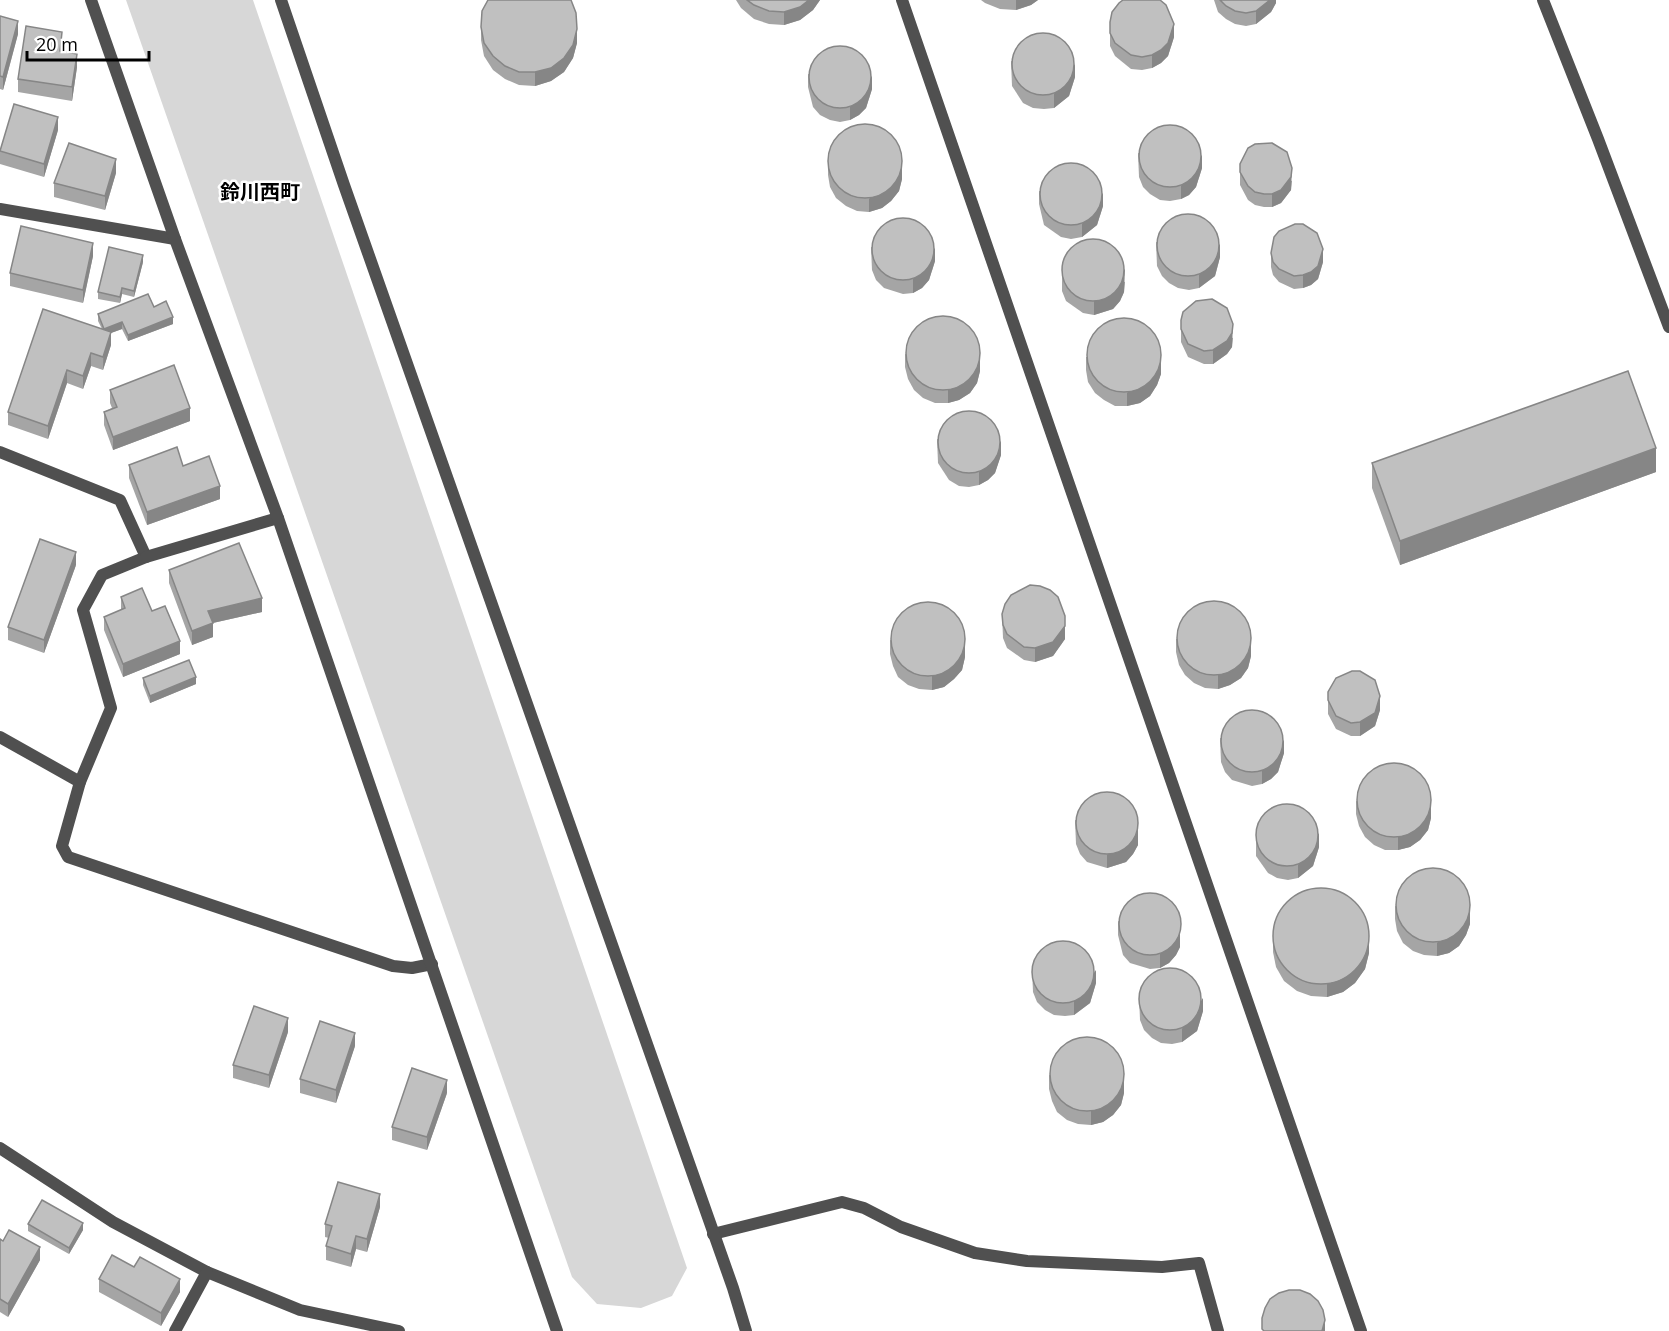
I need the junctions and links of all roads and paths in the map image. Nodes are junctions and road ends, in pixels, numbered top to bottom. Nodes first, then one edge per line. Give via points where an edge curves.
1 (91, 0) edge
2 (281, 0) edge
3 (902, 0) edge
4 (1542, 0) edge
5 (0, 209) edge
6 (175, 239) junction
7 (1669, 327) edge
8 (0, 452) edge
9 (278, 518) junction
10 (146, 557) junction
11 (0, 737) edge
12 (80, 782) junction
13 (432, 964) junction
14 (0, 1149) edge
15 (713, 1234) junction
16 (207, 1272) junction
17 (175, 1331) edge
18 (399, 1331) edge
19 (557, 1331) edge
20 (746, 1331) edge
21 (1218, 1331) edge
22 (1361, 1331) edge

1 - 6 street
2 - 15 street
3 - 22 street
4 - 7 street
5 - 6 street
6 - 9 street
8 - 10 street via 120,500
9 - 10 street
9 - 13 street
10 - 12 street via 102,575 83,610 111,708
11 - 12 street
12 - 13 street via 62,846 68,857 393,966
13 - 19 street
14 - 16 street via 113,1222
15 - 20 street
15 - 21 street via 842,1202 975,1253 1028,1261 1162,1267 1199,1263
16 - 17 street
16 - 18 street via 300,1310

